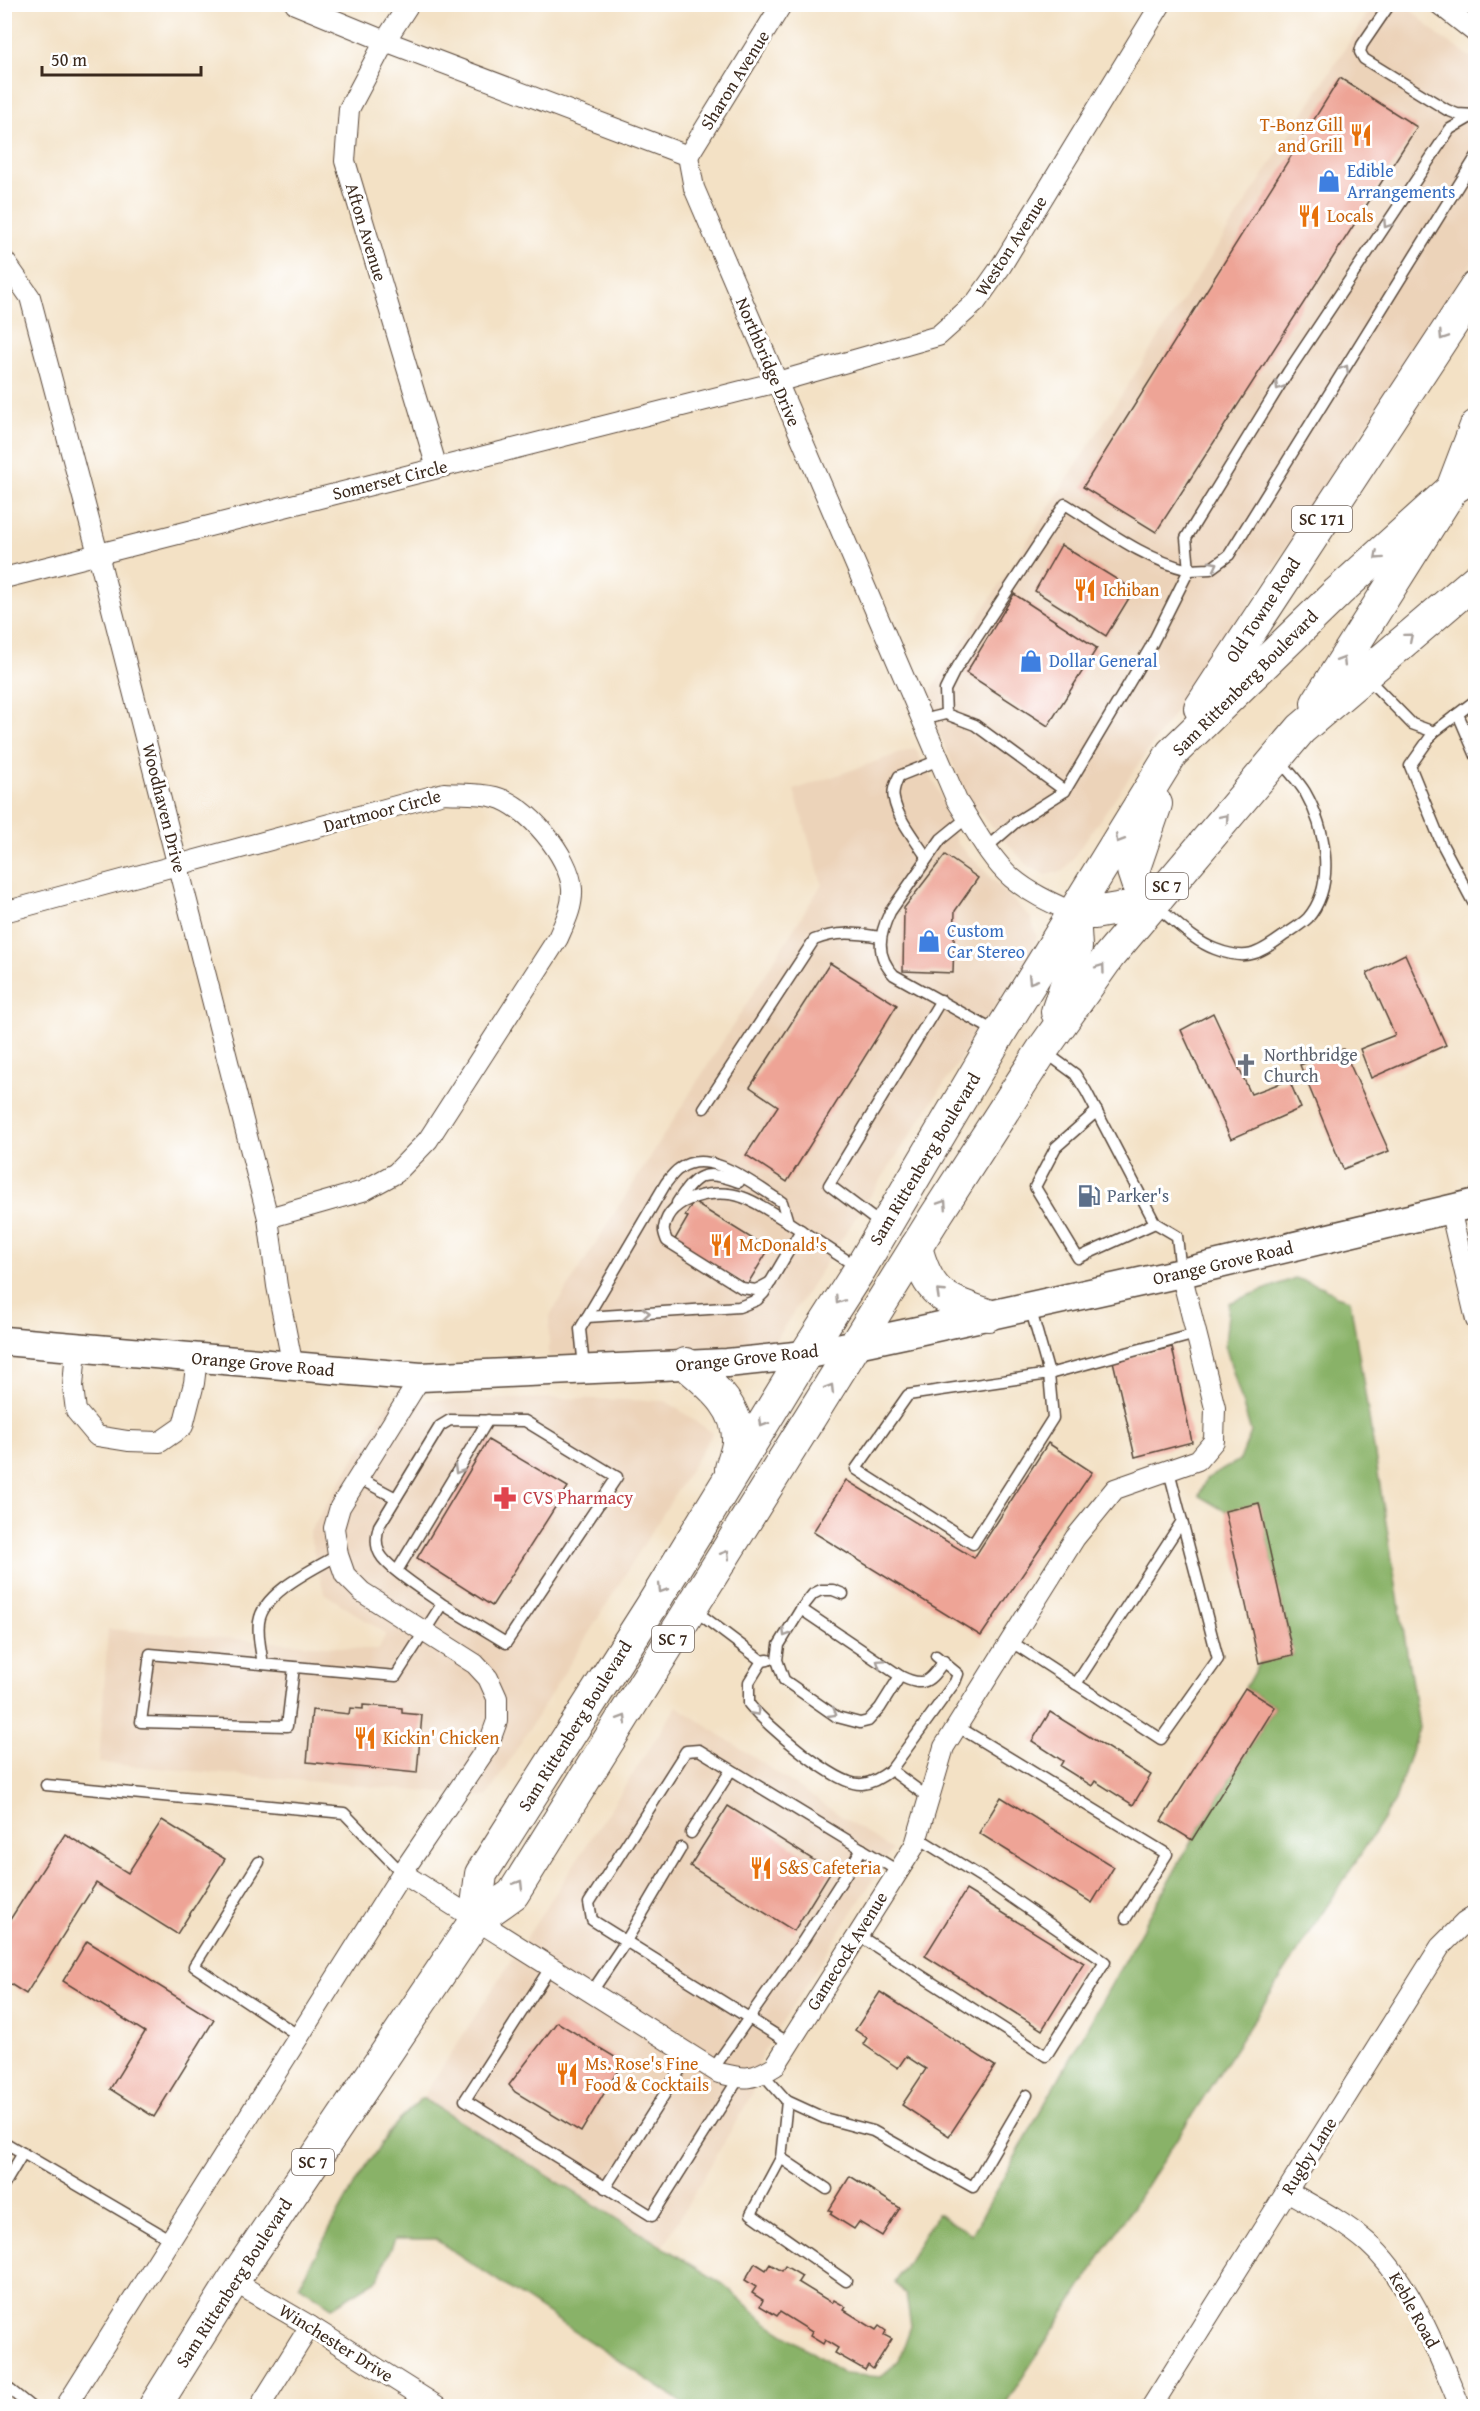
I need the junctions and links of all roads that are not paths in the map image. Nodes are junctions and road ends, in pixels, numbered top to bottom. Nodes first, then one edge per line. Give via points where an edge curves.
1 (295, 4) edge
2 (409, 4) edge
3 (782, 4) edge
4 (1161, 4) edge
5 (1390, 4) edge
6 (1439, 4) edge
7 (1476, 33) edge
8 (386, 41) junction
9 (1475, 116) edge
10 (688, 156) junction
11 (1476, 157) edge
12 (4, 260) edge
13 (1476, 287) edge
14 (777, 382) junction
15 (1476, 426) edge
16 (437, 468) junction
17 (1464, 482) edge
18 (98, 554) junction
19 (1189, 570) junction
20 (4, 578) edge
21 (1476, 580) edge
22 (1364, 675) junction
23 (1476, 700) edge
24 (946, 714) junction
25 (1458, 714) junction
26 (922, 720) junction
27 (1301, 729) junction
28 (1434, 732) junction
29 (1172, 753) junction
30 (1476, 756) edge
31 (1277, 757) junction
32 (939, 760) junction
33 (1065, 791) junction
34 (968, 817) junction
35 (987, 847) junction
36 (927, 858) junction
37 (179, 865) junction
38 (1152, 903) junction
39 (1476, 908) edge
40 (4, 912) edge
41 (1074, 913) junction
42 (880, 937) junction
43 (941, 1000) junction
44 (999, 1034) junction
45 (1043, 1050) junction
46 (705, 1108) dead end
47 (1097, 1111) junction
48 (1463, 1206) edge
49 (783, 1208) junction
50 (669, 1215) junction
51 (268, 1218) junction
52 (788, 1222) junction
53 (1155, 1223) junction
54 (885, 1227) junction
55 (801, 1230) junction
56 (916, 1247) junction
57 (860, 1269) junction
58 (1181, 1273) junction
59 (771, 1282) junction
60 (1030, 1306) junction
61 (988, 1315) junction
62 (587, 1317) junction
63 (1476, 1320) edge
64 (1197, 1334) junction
65 (4, 1341) edge
66 (858, 1344) junction
67 (76, 1348) junction
68 (805, 1355) junction
69 (197, 1358) junction
70 (686, 1364) junction
71 (293, 1367) junction
72 (585, 1370) junction
73 (1049, 1374) junction
74 (421, 1377) junction
75 (488, 1420) junction
76 (1169, 1471) junction
77 (358, 1478) junction
78 (727, 1482) junction
79 (396, 1498) junction
80 (1182, 1521) junction
81 (338, 1555) junction
82 (396, 1571) junction
83 (843, 1594) dead end
84 (442, 1604) junction
85 (692, 1608) junction
86 (801, 1609) junction
87 (425, 1633) junction
88 (1010, 1641) junction
89 (762, 1660) junction
90 (777, 1660) junction
91 (262, 1664) junction
92 (294, 1667) junction
93 (900, 1676) junction
94 (1076, 1684) junction
95 (957, 1726) junction
96 (731, 1770) junction
97 (891, 1770) junction
98 (46, 1785) dead end
99 (929, 1798) junction
100 (691, 1833) dead end
101 (917, 1837) junction
102 (681, 1848) dead end
103 (862, 1849) junction
104 (259, 1862) dead end
105 (898, 1871) junction
106 (402, 1873) junction
107 (1476, 1915) edge
108 (1126, 1918) dead end
109 (475, 1921) junction
110 (858, 1935) junction
111 (626, 1941) junction
112 (550, 1968) junction
113 (591, 1993) junction
114 (748, 2018) junction
115 (299, 2036) junction
116 (789, 2043) junction
117 (690, 2054) junction
118 (713, 2069) junction
119 (762, 2073) junction
120 (739, 2078) junction
121 (1026, 2096) dead end
122 (787, 2101) junction
123 (4, 2142) edge
124 (23, 2153) junction
125 (781, 2158) junction
126 (4, 2185) edge
127 (605, 2188) junction
128 (826, 2189) dead end
129 (1287, 2190) junction
130 (171, 2240) junction
131 (233, 2281) junction
132 (846, 2281) dead end
133 (310, 2326) junction
134 (4, 2385) edge
135 (30, 2406) edge
136 (66, 2406) edge
137 (155, 2406) edge
138 (260, 2406) edge
139 (437, 2406) edge
140 (1152, 2406) edge
141 (1460, 2406) edge

1 - 8 street
2 - 8 street, Afton Avenue
3 - 10 street, Sharon Avenue
4 - 14 street, Weston Avenue via 976,302 938,336
5 - 9 lane via 1362,45 1364,59 1447,110
6 - 7 street
8 - 10 street
8 - 16 street, Afton Avenue via 349,109 345,160
9 -> 19 lane via 1450,129 1288,372 1186,538
10 - 14 street, Northbridge Drive via 694,188
19 -> 11 lane via 1210,569 1229,555
12 - 18 street, Woodhaven Drive via 30,297
13 -> 29 main road, Old Towne Road / SC 171
14 - 16 street, Somerset Circle
14 - 26 street, Northbridge Drive
15 - 17 main road
16 - 18 street, Somerset Circle
27 -> 17 main road
17 -> 29 main road, Sam Rittenberg Boulevard / SC 7 via 1338,592
18 - 20 street, Somerset Circle
18 - 37 street, Woodhaven Drive
19 - 24 lane via 1142,552 1065,504 954,672 945,690
19 - 33 lane via 1150,648
22 -> 21 main road, Sam Rittenberg Boulevard / SC 7
22 - 27 main road, Sam Rittenberg Boulevard / SC 7
22 - 28 lane via 1412,724
23 - 25 lane
24 - 26 lane
24 - 33 lane via 975,725
25 - 28 lane
25 - 30 lane
26 - 32 street, Northbridge Drive
27 - 31 main road, Sam Rittenberg Boulevard / SC 7
28 - 39 lane via 1410,766 1441,842
29 - 38 main road via 1133,871
29 -> 41 main road, Sam Rittenberg Boulevard / SC 7
38 -> 31 main road, Sam Rittenberg Boulevard / SC 7
31 - 38 lane via 1316,815 1325,856 1322,890 1306,920 1260,953 1242,955 1206,945
32 - 34 street, Northbridge Drive
32 - 36 lane via 899,776 894,787 899,812
33 - 35 lane via 1016,822
34 - 35 street, Northbridge Drive
34 - 36 lane
35 - 41 street, Northbridge Drive via 1012,877 1038,896
36 - 42 lane via 890,912
37 - 40 street, Dartmoor Circle
37 - 51 street, Woodhaven Drive
37 - 51 street, Dartmoor Circle via 444,793 496,797 521,810 546,835 567,869 572,889 570,911 558,938 428,1140 396,1173 363,1191
38 - 41 main road
45 -> 38 main road, Sam Rittenberg Boulevard / SC 7
41 -> 44 main road, Sam Rittenberg Boulevard / SC 7
41 - 45 main road via 1076,947 1072,967
42 - 43 lane via 885,966 894,975
42 - 46 lane via 831,933 814,940
43 - 44 lane
43 - 54 lane via 829,1185
44 - 54 main road, Sam Rittenberg Boulevard / SC 7
45 - 47 lane via 1075,1074
56 -> 45 main road, Sam Rittenberg Boulevard / SC 7
47 - 53 lane
47 - 53 lane via 1056,1147 1035,1187 1078,1258
48 - 58 street, Orange Grove Road
48 - 63 street
49 - 50 lane via 721,1175 698,1176
49 - 52 lane
49 - 62 lane via 782,1202 718,1163 693,1162 679,1169 666,1183
50 - 52 lane via 684,1200 727,1193 744,1197
50 - 59 lane via 663,1228 667,1242 742,1288 756,1290
51 - 71 street, Woodhaven Drive
52 - 55 lane
53 - 58 lane via 1177,1236
54 - 57 main road, Sam Rittenberg Boulevard / SC 7
55 - 57 lane
55 - 59 lane
61 -> 56 main road via 945,1299 929,1283
56 - 66 main road, Sam Rittenberg Boulevard / SC 7
57 -> 68 main road, Sam Rittenberg Boulevard / SC 7
58 - 60 street, Orange Grove Road
58 - 64 street, Gamecock Avenue
62 -> 59 lane via 739,1306 757,1300
60 - 61 street, Orange Grove Road
60 - 73 lane
61 - 66 street, Orange Grove Road
62 - 72 lane via 580,1329
64 - 73 lane
64 - 76 street, Gamecock Avenue via 1215,1408 1214,1441 1198,1460
65 - 67 street, Orange Grove Road
66 - 68 street, Orange Grove Road
85 -> 66 main road, Sam Rittenberg Boulevard / SC 7
67 - 69 street, Orange Grove Road
67 - 69 street via 76,1411 97,1436 128,1441 160,1442 183,1426
68 - 70 street, Orange Grove Road
68 -> 78 main road, Sam Rittenberg Boulevard / SC 7
69 - 71 street, Orange Grove Road
70 - 72 street, Orange Grove Road
70 - 78 main road via 721,1395 734,1416 738,1441
71 - 74 street, Orange Grove Road
72 - 74 street, Orange Grove Road
73 - 73 lane via 908,1395 856,1469 973,1544 1053,1418
74 - 77 street
75 - 79 lane via 450,1420 440,1426
75 -> 82 lane
75 - 84 lane via 525,1421 616,1477 506,1643
76 - 80 lane
76 - 88 street, Gamecock Avenue via 1115,1489 1075,1538
77 - 79 lane
77 - 81 street via 340,1507 334,1528
78 -> 109 main road, Sam Rittenberg Boulevard / SC 7 via 481,1874
79 - 82 lane via 375,1539 380,1555
80 - 94 lane
80 - 94 lane via 1218,1659 1161,1739
81 - 87 street via 345,1575 362,1592
81 - 91 lane via 268,1601 258,1624
82 - 84 lane
83 - 86 lane via 821,1590
84 - 87 lane
85 - 89 lane
109 -> 85 main road, Sam Rittenberg Boulevard / SC 7 via 513,1894
86 -> 90 lane via 779,1645
93 -> 86 lane
87 - 92 lane via 396,1676
87 - 106 street via 475,1664 488,1678 497,1698 497,1721 488,1746
88 - 94 lane
88 - 95 street, Gamecock Avenue
89 - 90 lane
89 -> 97 lane via 747,1691 749,1704 764,1721 834,1776 860,1785
90 -> 93 lane via 784,1680 837,1717 860,1724 880,1708
91 - 92 lane
91 - 92 lane via 150,1653 141,1722 287,1726
93 - 97 lane via 916,1684 927,1682 940,1658 958,1674
95 - 99 street, Gamecock Avenue via 944,1748
95 - 108 lane via 1167,1854
96 - 100 lane
96 - 103 lane
96 - 111 lane via 699,1750 686,1751 589,1903 592,1920
97 - 99 lane
98 - 106 lane via 344,1814
99 - 101 street, Gamecock Avenue
101 - 105 street, Gamecock Avenue
101 - 110 lane via 1105,1962 1046,2056
102 - 111 lane
103 - 105 lane
103 - 114 lane
104 - 115 lane via 194,1966
105 - 110 street, Gamecock Avenue
106 - 109 street
106 - 115 street
107 - 129 street, Rugby Lane via 1440,1947
109 - 112 street
109 - 131 main road, Sam Rittenberg Boulevard / SC 7
110 - 116 street, Gamecock Avenue
111 - 113 lane
111 - 114 lane
112 - 113 street
112 - 127 lane via 465,2100
113 - 117 street
114 - 116 lane
114 - 118 lane
115 - 130 street
116 - 119 street, Gamecock Avenue via 775,2066
117 - 118 street
117 - 127 lane
118 - 120 street
119 - 120 street
119 - 122 lane
120 - 127 lane via 652,2216
121 - 122 lane via 973,2187 873,2130 824,2118
122 - 125 lane
123 - 124 lane
124 - 126 lane
124 - 130 lane
125 - 128 lane
125 - 132 lane via 751,2214
129 - 140 street, Rugby Lane
129 - 141 street, Keble Road via 1343,2224 1392,2269 1433,2341
130 - 136 street
131 - 133 street, Winchester Drive
131 - 137 main road, Sam Rittenberg Boulevard / SC 7
133 - 138 street
133 - 139 street, Winchester Drive
134 - 135 lane

